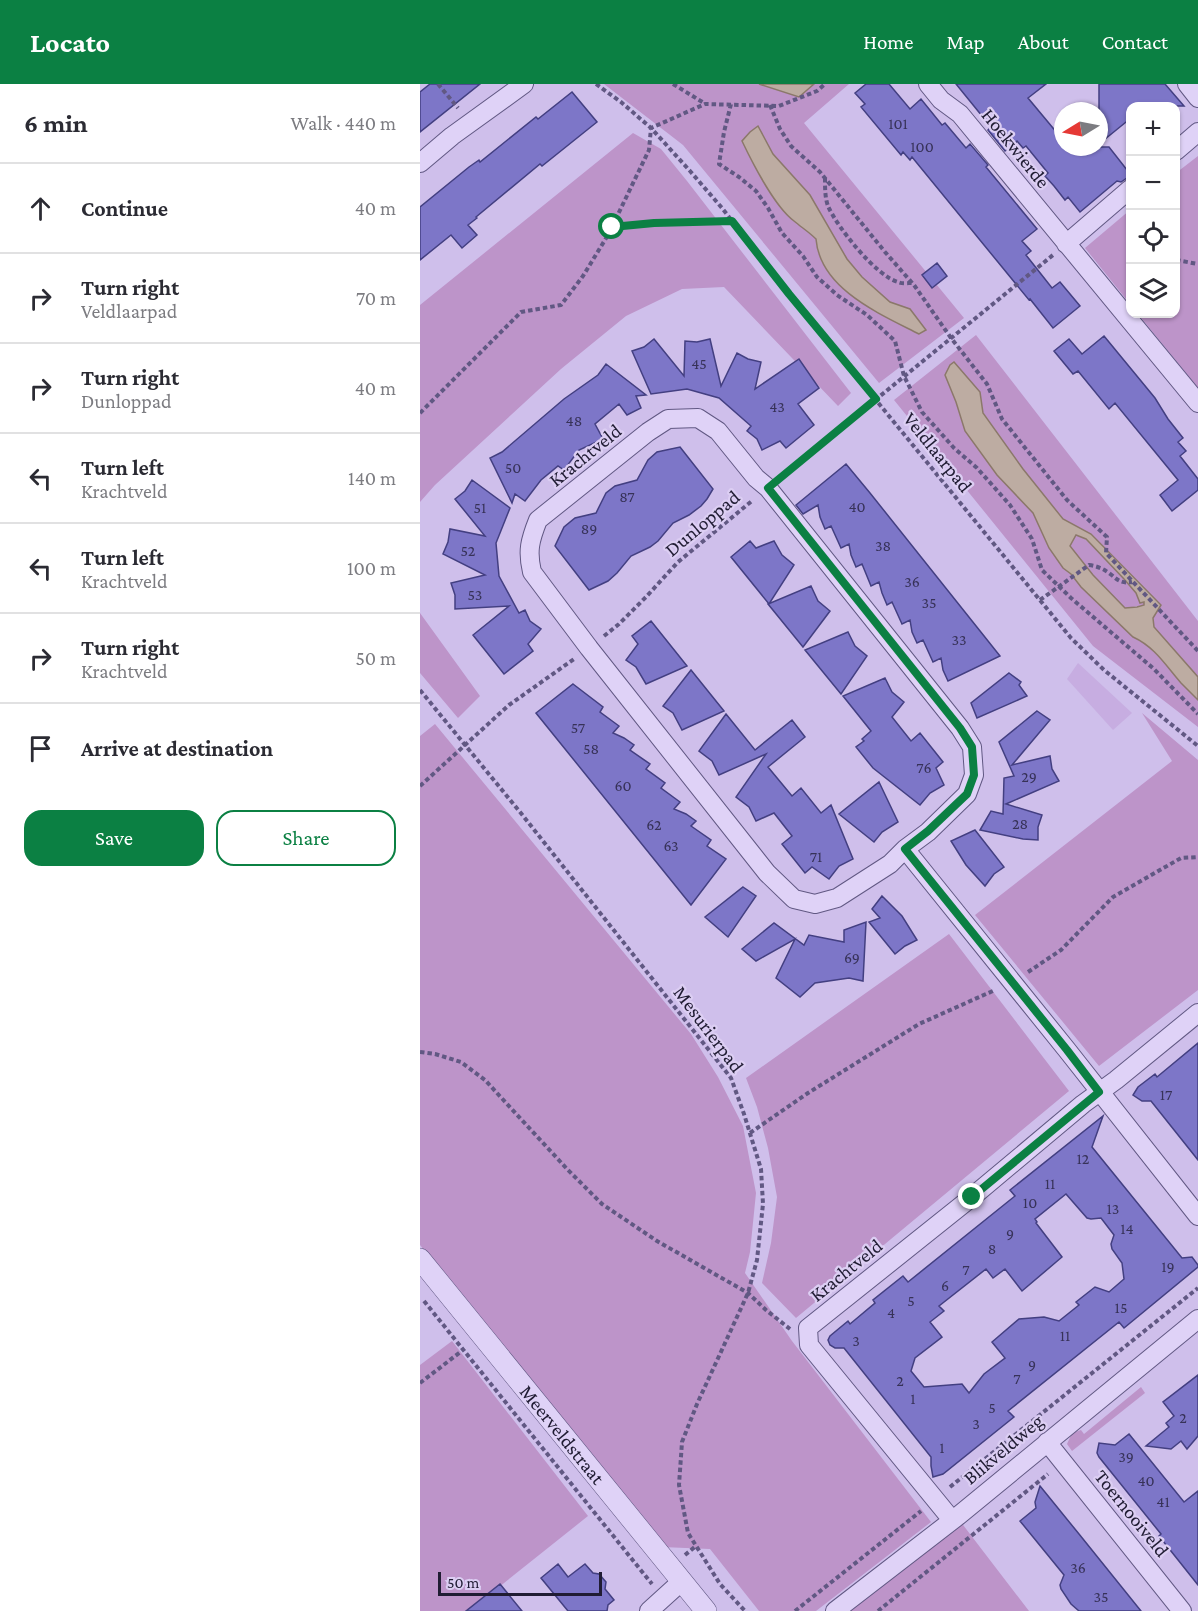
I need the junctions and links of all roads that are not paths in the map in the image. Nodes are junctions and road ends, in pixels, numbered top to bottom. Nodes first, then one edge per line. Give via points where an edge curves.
1 (524, 84) edge
2 (928, 84) edge
3 (1187, 84) edge
4 (1198, 98) edge
5 (1198, 132) edge
6 (1180, 148) edge
7 (420, 162) edge
8 (1126, 193) edge
9 (1066, 244) junction
10 (1198, 404) edge
11 (905, 849) junction
12 (1198, 1013) edge
13 (1099, 1092) junction
14 (1198, 1216) edge
15 (420, 1259) edge
16 (1198, 1319) edge
17 (1047, 1442) junction
18 (952, 1520) junction
19 (682, 1581) junction
20 (649, 1611) edge
21 (706, 1611) edge
22 (835, 1611) edge
23 (1182, 1611) edge

1 - 7 street
2 - 9 street, Hoekwierde via 960,114
3 - 4 street
5 - 6 street
8 - 9 street
9 - 10 street, Hoekwierde
11 - 11 street, Krachtveld via 890,864 837,898 815,904 794,899 767,873 532,572 530,541 538,520 668,419 698,418 718,431 768,488 972,747 974,775 967,794
11 - 13 street
12 - 13 street, Krachtveld
13 - 14 street
13 - 18 street, Krachtveld via 808,1328 809,1345
15 - 19 street, Meerveldstraat
16 - 17 street, Blikveldweg
17 - 18 street, Blikveldweg
17 - 23 street, Toernooiveld
18 - 22 street, Blikveldweg
19 - 20 street
19 - 21 street, Meerveldstraat

